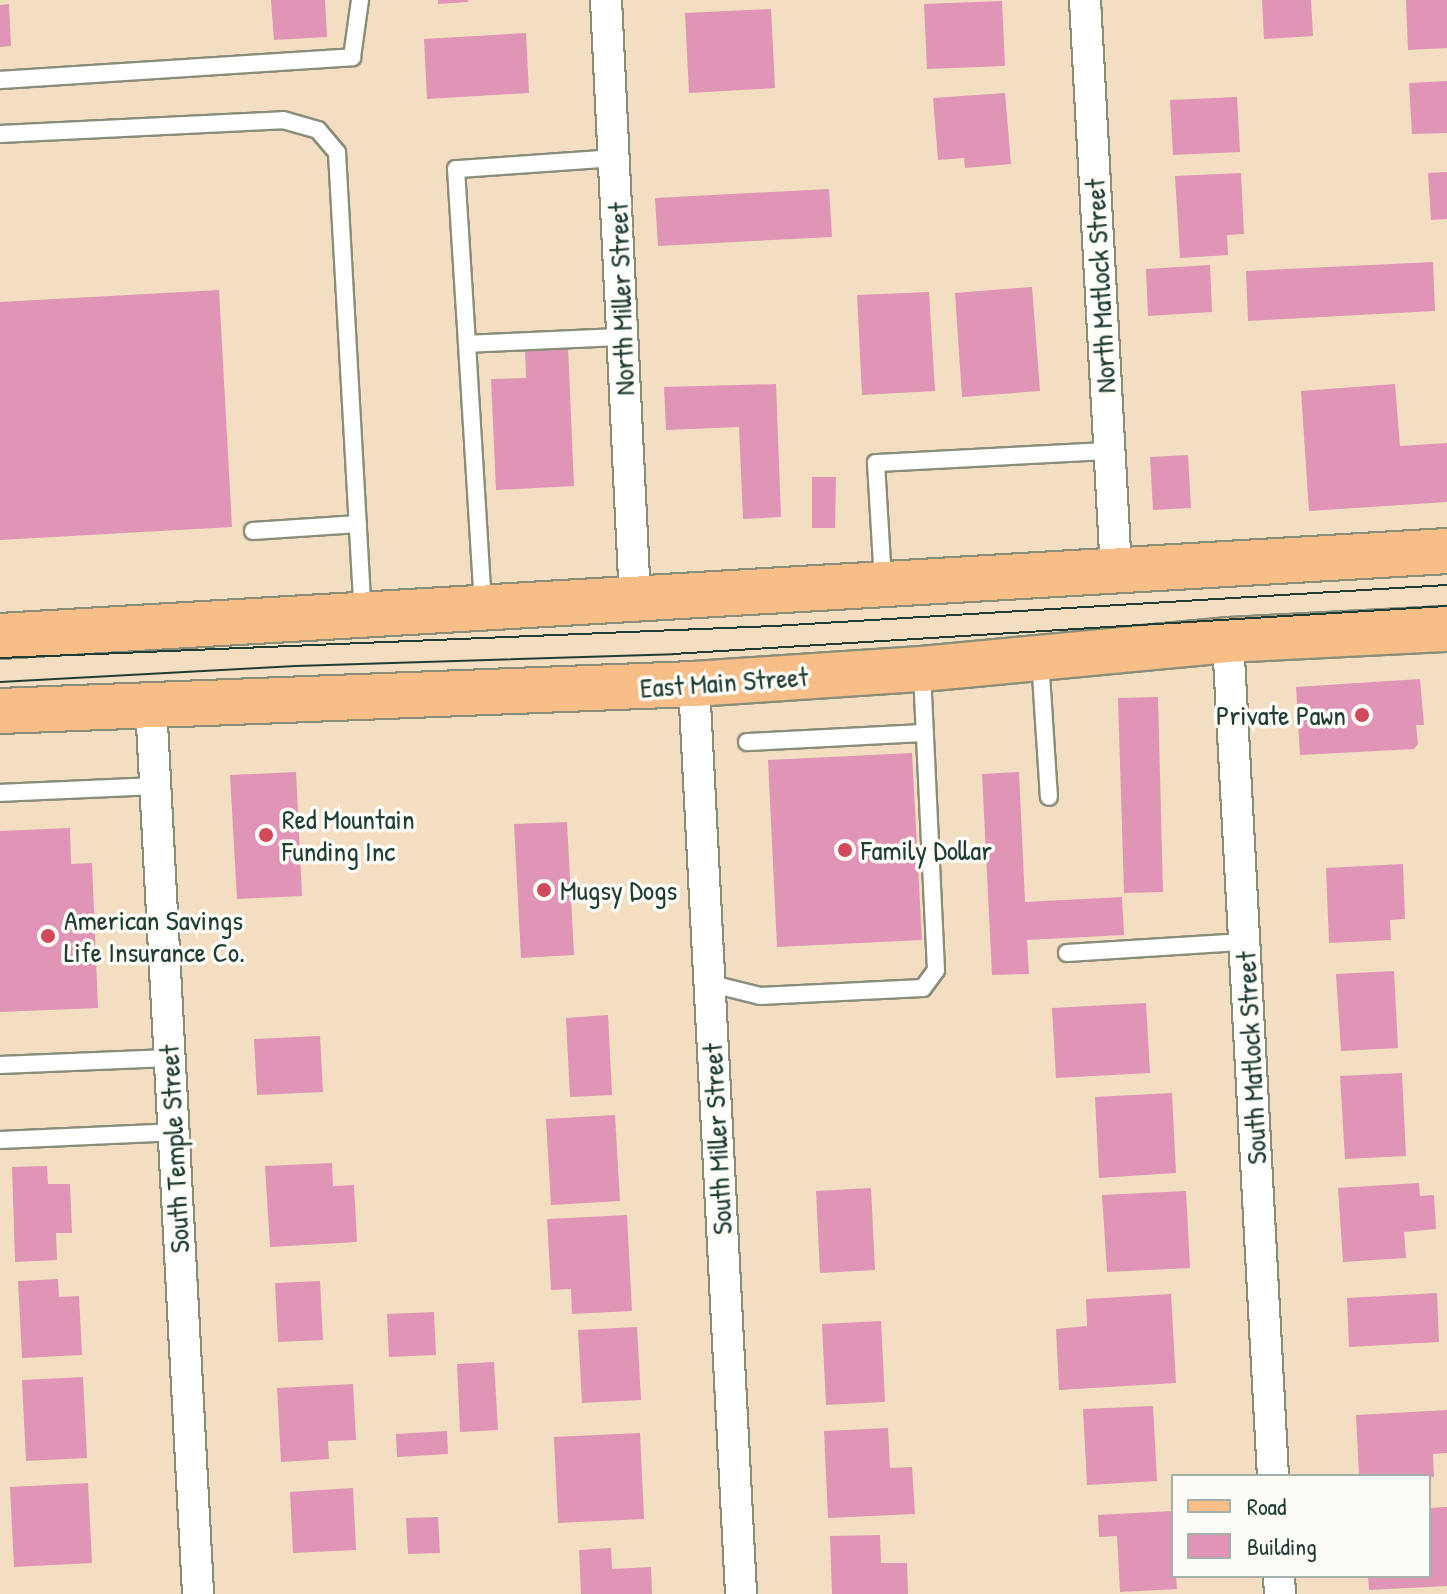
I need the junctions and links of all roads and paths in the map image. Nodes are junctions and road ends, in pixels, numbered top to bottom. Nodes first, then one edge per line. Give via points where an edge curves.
1 (360, 0) edge
2 (606, 0) edge
3 (1085, 0) edge
4 (0, 80) edge
5 (0, 134) edge
6 (615, 158) junction
7 (622, 337) junction
8 (467, 344) junction
9 (1108, 451) junction
10 (358, 524) junction
11 (253, 531) dead end
12 (1447, 551) edge
13 (1116, 571) junction
14 (883, 585) junction
15 (635, 599) junction
16 (483, 608) junction
17 (363, 615) junction
18 (1447, 629) edge
19 (0, 636) edge
20 (1228, 640) junction
21 (1040, 657) junction
22 (922, 669) junction
23 (694, 684) junction
24 (151, 705) junction
25 (0, 711) edge
26 (925, 733) junction
27 (747, 742) dead end
28 (154, 786) junction
29 (0, 793) edge
30 (1049, 797) dead end
31 (1244, 942) junction
32 (1067, 953) dead end
33 (708, 983) junction
34 (169, 1058) junction
35 (0, 1065) edge
36 (173, 1132) junction
37 (0, 1140) edge
38 (1273, 1474) edge
39 (198, 1594) edge
40 (741, 1594) edge

1 - 4 lane via 352,57
2 - 6 street, North Miller Street
3 - 9 street, North Matlock Street
5 - 10 lane via 283,120 318,130 337,153
6 - 7 street, North Miller Street
6 - 8 lane via 456,169
7 - 8 lane
7 - 15 street, North Miller Street
8 - 16 lane
9 - 13 street, North Matlock Street
9 - 14 lane via 876,463
10 - 11 lane
10 - 17 lane
12 - 13 main road
13 - 14 main road
14 - 15 main road
15 - 16 main road
16 - 17 main road
17 - 19 main road
18 - 20 main road, East Main Street
20 - 21 main road, East Main Street
20 - 31 street, South Matlock Street
21 - 22 main road, East Main Street
21 - 30 lane
22 - 23 main road, East Main Street
22 - 26 lane
23 - 24 main road, East Main Street
23 - 33 street, South Miller Street
24 - 25 main road, East Main Street
24 - 28 street, South Temple Street
26 - 27 lane
26 - 33 lane via 936,970 923,988 760,996
28 - 29 lane
28 - 34 street, South Temple Street
31 - 32 lane
31 - 38 street, South Matlock Street
33 - 40 street, South Miller Street
34 - 35 lane
34 - 36 street, South Temple Street
36 - 37 lane
36 - 39 street, South Temple Street

